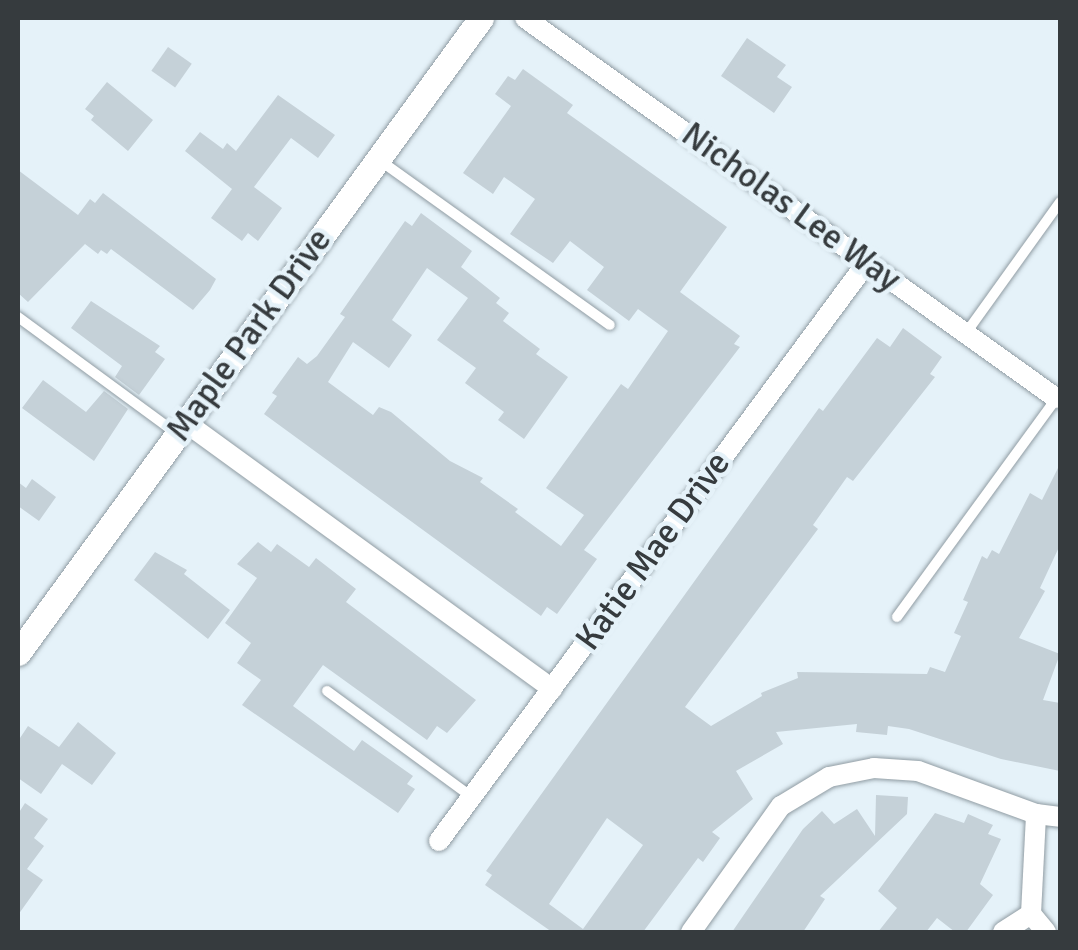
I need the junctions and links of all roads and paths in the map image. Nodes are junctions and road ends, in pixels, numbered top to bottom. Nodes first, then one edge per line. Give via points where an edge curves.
1 (481, 18) edge
2 (525, 18) edge
3 (378, 158) junction
4 (1060, 202) edge
5 (868, 261) junction
6 (18, 317) edge
7 (610, 326) dead end
8 (966, 333) junction
9 (1056, 398) joint
10 (181, 428) junction
11 (897, 617) dead end
12 (18, 653) edge
13 (552, 689) junction
14 (327, 691) dead end
15 (472, 797) junction
16 (1036, 814) junction
17 (1060, 817) edge
18 (439, 841) dead end
19 (1031, 914) junction
20 (691, 932) edge
21 (1003, 932) edge
22 (1046, 932) edge

1 - 3 street, Maple Park Drive
2 - 5 street, Nicholas Lee Way
3 - 7 lane
3 - 10 street, Maple Park Drive
4 - 8 lane
5 - 8 street, Nicholas Lee Way
5 - 13 street, Katie Mae Drive
6 - 10 lane
8 - 9 street, Nicholas Lee Way
9 - 11 lane
10 - 12 street, Maple Park Drive
10 - 13 street
13 - 15 street, Katie Mae Drive
14 - 15 lane
15 - 18 street, Katie Mae Drive
16 - 17 street
16 - 19 street
16 - 20 street via 918,771 874,768 829,778 781,806
19 - 21 street
19 - 22 street

